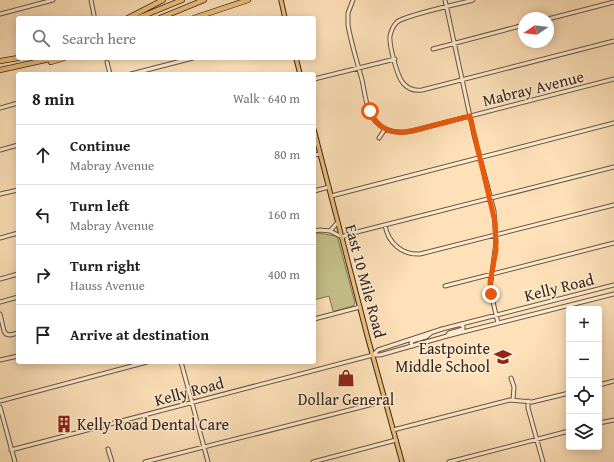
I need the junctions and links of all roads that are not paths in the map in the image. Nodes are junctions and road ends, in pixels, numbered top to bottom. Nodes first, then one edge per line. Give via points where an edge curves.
1 (53, 0) edge
2 (91, 0) edge
3 (163, 0) edge
4 (182, 0) edge
5 (204, 0) edge
6 (231, 0) edge
7 (248, 0) edge
8 (281, 0) edge
9 (347, 0) edge
10 (446, 0) edge
11 (473, 0) edge
12 (352, 1) edge
13 (614, 2) edge
14 (237, 4) junction
15 (447, 7) junction
16 (0, 14) edge
17 (94, 15) dead end
18 (132, 16) edge
19 (143, 16) edge
20 (165, 16) edge
21 (200, 16) edge
22 (285, 16) edge
23 (554, 17) edge
24 (518, 27) edge
25 (614, 41) edge
26 (455, 43) junction
27 (433, 49) dead end
28 (16, 58) edge
29 (395, 59) junction
30 (46, 60) edge
31 (57, 60) edge
32 (185, 60) edge
33 (296, 60) edge
34 (0, 61) edge
35 (107, 62) dead end
36 (27, 65) junction
37 (359, 68) junction
38 (0, 70) edge
39 (110, 72) edge
40 (139, 72) edge
41 (300, 72) edge
42 (316, 79) edge
43 (614, 79) edge
44 (463, 80) junction
45 (16, 104) edge
46 (0, 108) edge
47 (470, 116) junction
48 (614, 123) edge
49 (385, 129) junction
50 (316, 138) edge
51 (379, 138) dead end
52 (16, 146) edge
53 (0, 150) edge
54 (320, 154) junction
55 (316, 155) edge
56 (480, 157) junction
57 (614, 167) edge
58 (329, 187) junction
59 (16, 190) edge
60 (316, 190) edge
61 (0, 194) edge
62 (331, 196) junction
63 (490, 198) junction
64 (614, 205) edge
65 (338, 222) junction
66 (385, 225) junction
67 (316, 231) edge
68 (330, 231) junction
69 (16, 234) edge
70 (496, 235) junction
71 (342, 237) junction
72 (0, 238) edge
73 (614, 243) edge
74 (492, 274) junction
75 (16, 275) edge
76 (0, 279) edge
77 (614, 285) edge
78 (445, 286) dead end
79 (614, 294) edge
80 (16, 298) edge
81 (0, 302) edge
82 (360, 307) junction
83 (0, 314) edge
84 (496, 315) junction
85 (316, 318) edge
86 (1, 320) edge
87 (498, 323) junction
88 (460, 324) junction
89 (433, 331) junction
90 (16, 334) edge
91 (447, 336) junction
92 (413, 346) junction
93 (373, 355) junction
94 (16, 356) edge
95 (0, 360) edge
96 (139, 364) edge
97 (182, 364) edge
98 (511, 378) dead end
99 (614, 381) edge
100 (602, 384) edge
101 (566, 394) edge
102 (386, 400) junction
103 (513, 400) junction
104 (0, 401) edge
105 (528, 401) junction
106 (192, 403) junction
107 (0, 407) edge
108 (614, 420) edge
109 (602, 422) edge
110 (393, 430) junction
111 (566, 432) edge
112 (537, 439) junction
113 (396, 440) junction
114 (204, 447) junction
115 (108, 449) dead end
116 (11, 450) junction
117 (15, 462) edge
118 (112, 462) edge
119 (145, 462) edge
120 (208, 462) edge
121 (313, 462) edge
122 (402, 462) edge
123 (449, 462) edge
124 (543, 462) edge

1 - 16 street
2 - 17 street
3 - 18 highway
4 - 19 highway
5 - 20 highway
6 - 14 highway
7 - 14 highway
8 - 22 main road
9 - 12 street
10 - 15 street
11 - 15 street
12 - 37 street via 348,25
13 - 23 street
14 - 21 highway
15 - 26 street
15 - 29 street via 404,18 396,23 390,37
24 - 26 street
25 - 44 street
26 - 27 street
26 - 44 street
28 - 34 highway
29 - 37 street
29 - 44 street via 400,78 412,89 422,90
30 - 36 highway
31 - 36 highway
32 - 40 street
33 - 41 main road
35 - 39 street
36 - 38 highway
37 - 42 street
37 - 49 street via 370,111 375,121
43 - 47 street, Mabray Avenue
44 - 47 street
45 - 46 street
47 - 49 street, Mabray Avenue via 404,133
47 - 56 street
48 - 56 street
49 - 51 street
50 - 54 main road, East 10 Mile Road
52 - 53 street
54 - 55 street
54 - 58 main road, East 10 Mile Road
56 - 62 street
56 - 63 street
57 - 63 street
58 - 60 street
58 - 62 main road, East 10 Mile Road
59 - 61 street
62 - 65 main road, East 10 Mile Road
63 - 66 street
63 - 70 street
64 - 70 street
65 - 68 street
65 - 71 main road, East 10 Mile Road
66 - 70 street via 388,237 396,246 414,254
66 - 71 street
67 - 68 street
68 - 71 street
69 - 72 street
70 - 74 street
71 - 82 main road, East 10 Mile Road
73 - 74 street
74 - 78 street
74 - 84 street via 490,289
75 - 76 street
77 - 84 street, Kelly Road
79 - 87 street, Kelly Road
80 - 81 street
82 - 85 street
82 - 93 main road, East 10 Mile Road
83 - 86 street
84 - 87 street
84 - 88 street, Kelly Road
86 - 90 street via 6,334
87 - 91 street, Kelly Road
88 - 89 street, Kelly Road
88 - 91 street via 463,329
89 - 92 street via 426,337 412,341
89 - 93 street, Kelly Road via 378,350
91 - 92 street, Kelly Road
92 - 93 street, Kelly Road
93 - 102 main road, East 10 Mile Road
93 - 106 street, Kelly Road
94 - 95 street
96 - 104 street
97 - 106 street
98 - 103 street via 514,387
99 - 100 street
101 - 105 street
102 - 110 main road, East 10 Mile Road
102 - 114 street
103 - 105 street
103 - 110 street
105 - 112 street
106 - 114 street
106 - 116 street, Kelly Road
107 - 116 street
108 - 109 street
110 - 113 main road, East 10 Mile Road
111 - 112 street
112 - 123 street
112 - 124 street
113 - 121 street
113 - 122 main road, East 10 Mile Road
114 - 119 street
114 - 120 street
115 - 118 street
116 - 117 street

